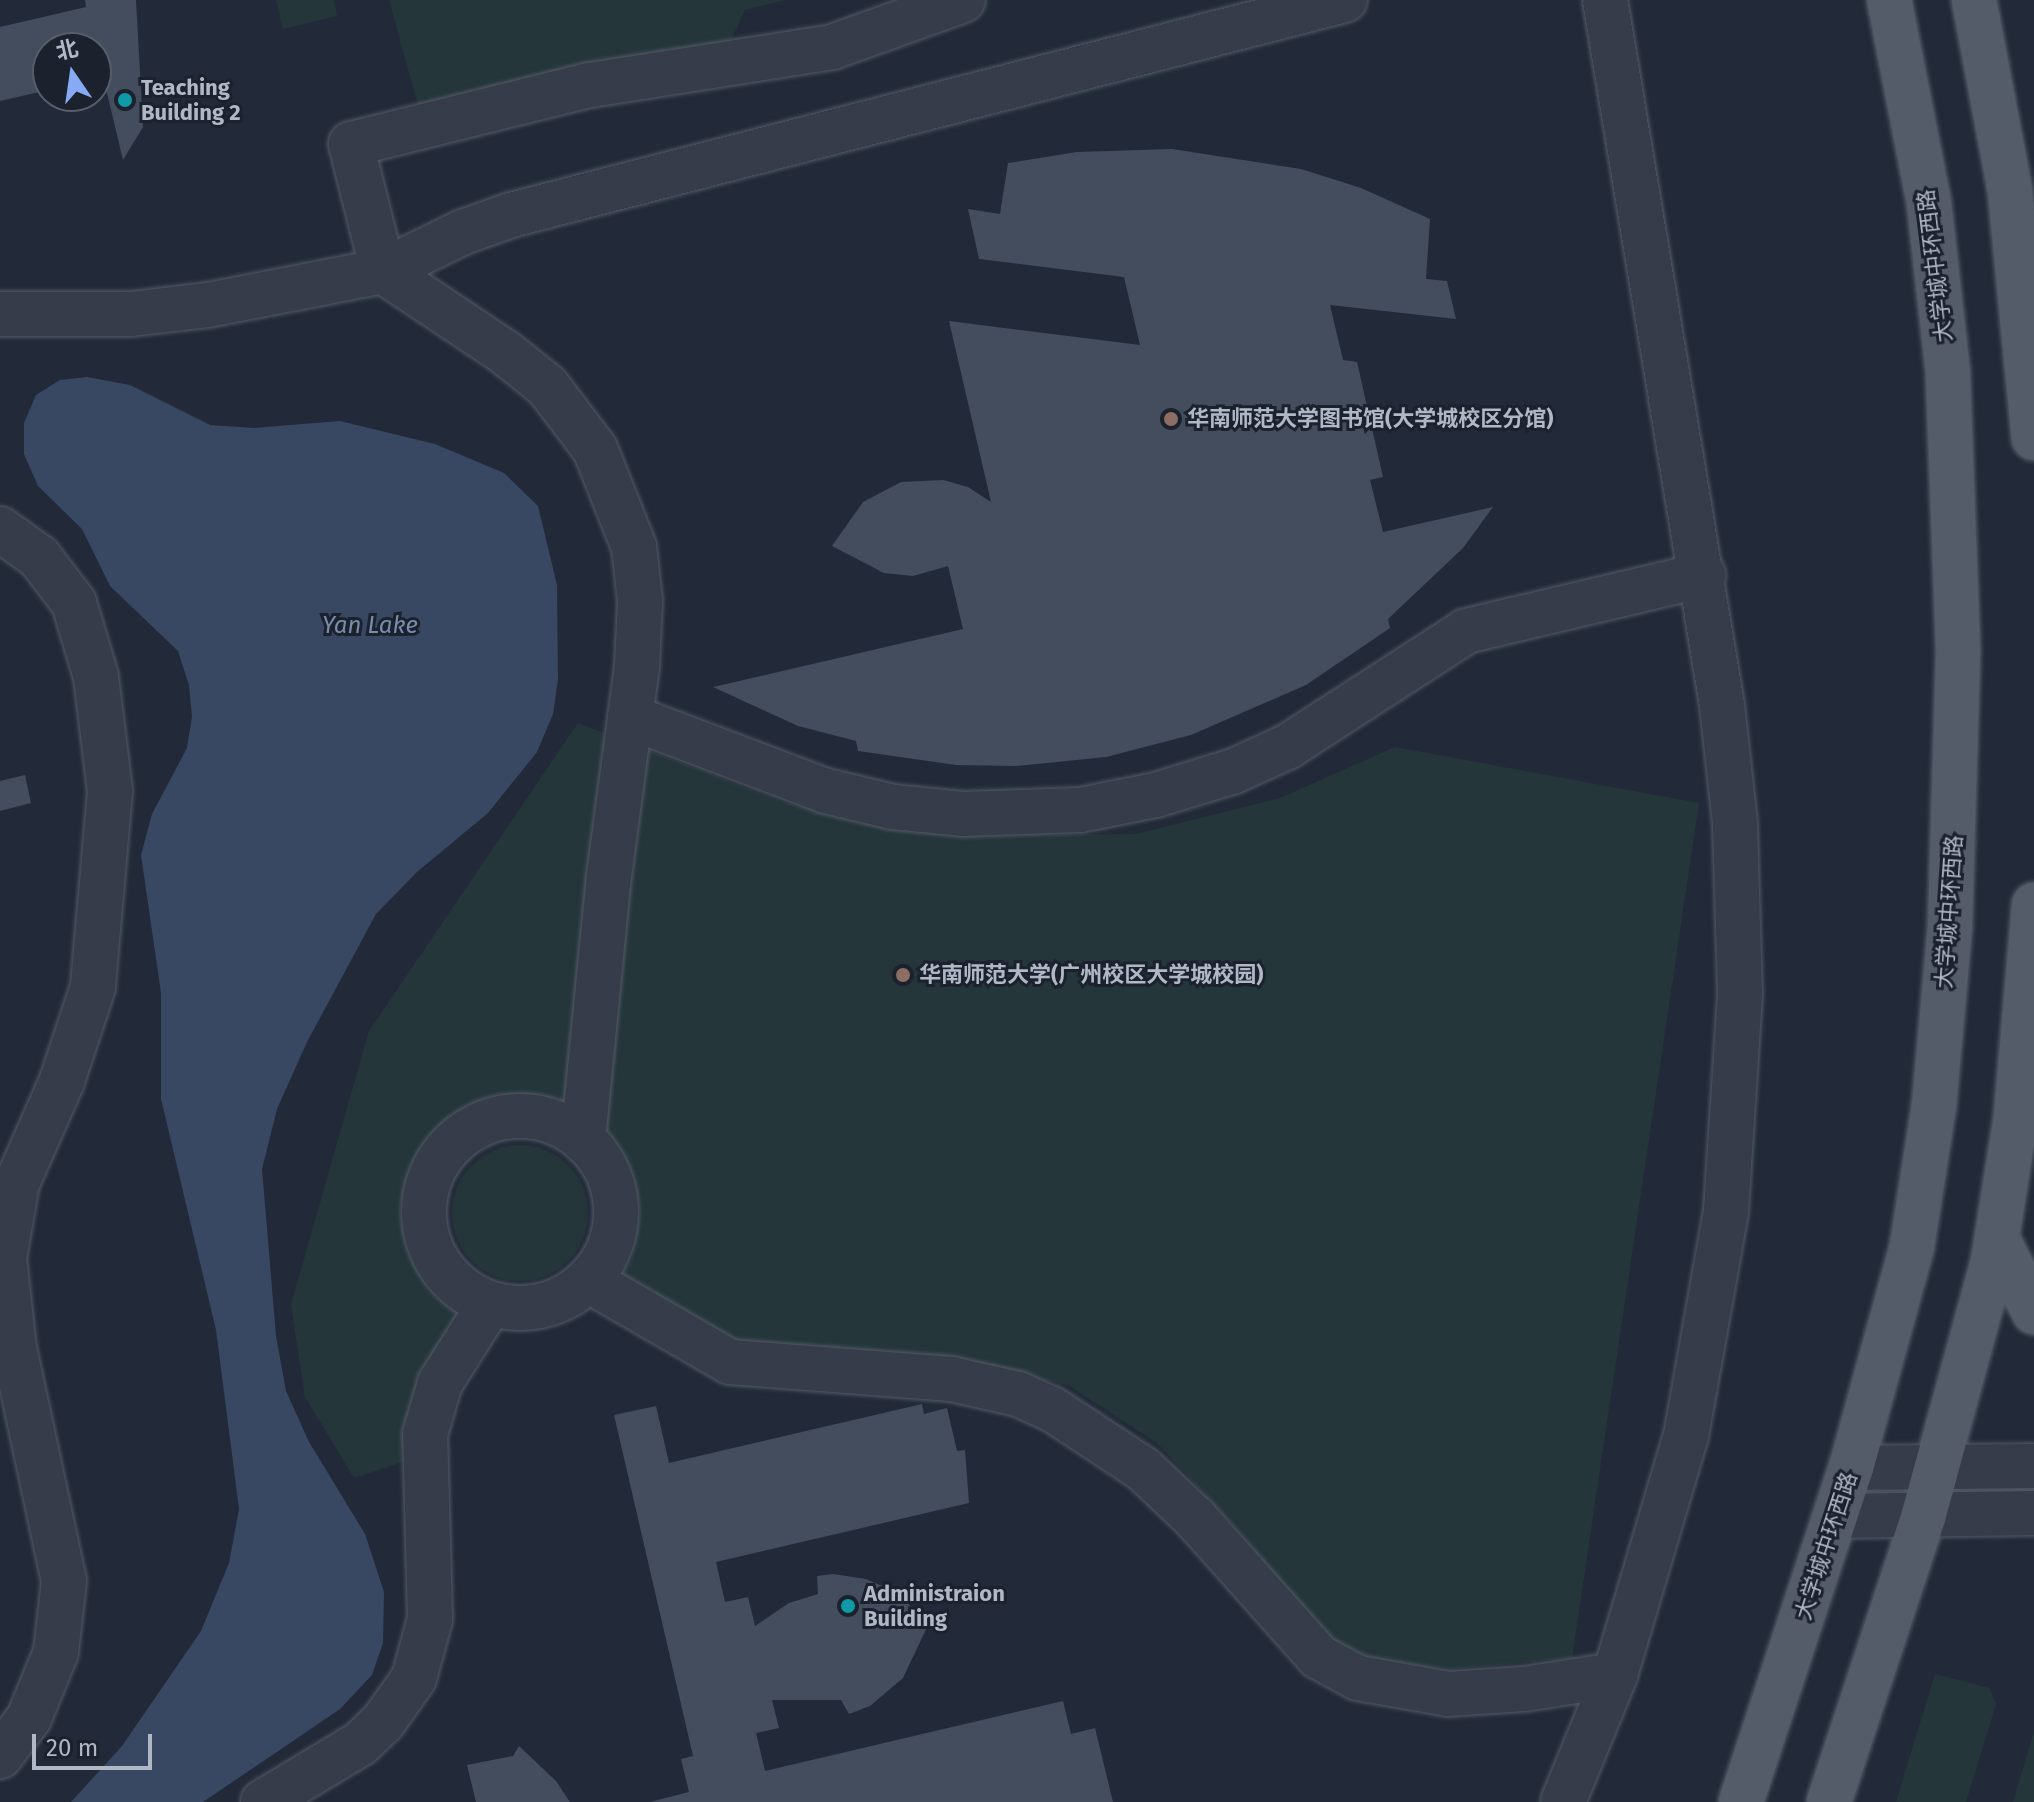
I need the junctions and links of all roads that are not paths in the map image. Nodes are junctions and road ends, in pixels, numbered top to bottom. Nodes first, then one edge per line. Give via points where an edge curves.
1 (963, 0) edge
2 (1345, 0) edge
3 (1605, 0) edge
4 (1889, 0) edge
5 (1974, 0) edge
6 (383, 271) junction
7 (0, 314) edge
8 (2034, 438) edge
9 (0, 529) edge
10 (1703, 575) junction
11 (630, 717) junction
12 (2034, 905) edge
13 (583, 1140) junction
14 (1997, 1238) junction
15 (588, 1280) junction
16 (490, 1304) junction
17 (2034, 1312) edge
18 (2034, 1466) edge
19 (1851, 1468) junction
20 (1938, 1468) junction
21 (2034, 1513) edge
22 (1924, 1514) junction
23 (1836, 1516) junction
24 (1615, 1675) junction
25 (0, 1756) edge
26 (263, 1802) edge
27 (1563, 1802) edge
28 (1741, 1802) edge
29 (1829, 1802) edge

1 - 6 street via 832,47 590,85 351,144
2 - 6 street via 511,215 439,242
3 - 10 street
4 - 19 main road, 大学城中环西路 via 1929,203 1948,373 1958,618 1955,837 1924,1177 1902,1285
5 - 8 main road via 2010,191
6 - 7 street via 208,305 131,314
6 - 11 street via 547,386 595,449 626,516 638,573 638,654
9 - 25 street via 39,557 74,603 96,677 110,791 93,987 62,1081 17,1183 6,1244 14,1348 64,1581 56,1652 44,1685 29,1718
10 - 11 street via 1466,631 1287,747 1234,771 1156,795 1080,810 963,814 893,807 826,791
10 - 24 street via 1735,823 1740,993 1732,1137 1715,1296 1690,1422
11 - 13 street
12 - 14 main road via 2016,1116
13 - 15 street via 605,1166 616,1217 608,1251
13 - 16 street via 537,1117 503,1118 472,1129 435,1165 423,1214 430,1247 447,1276
14 - 17 main road
14 - 20 main road
15 - 16 street via 543,1305
15 - 24 street via 730,1362 951,1379 1018,1394 1052,1409 1143,1469 1195,1518 1319,1657 1358,1678 1448,1694
16 - 26 street via 440,1383 425,1434 431,1594 424,1650 414,1678 361,1743
18 - 20 street
19 - 20 street
19 - 23 main road, 大学城中环西路
20 - 22 main road
21 - 22 street
22 - 23 street
22 - 29 main road
23 - 28 main road, 大学城中环西路
24 - 27 street

